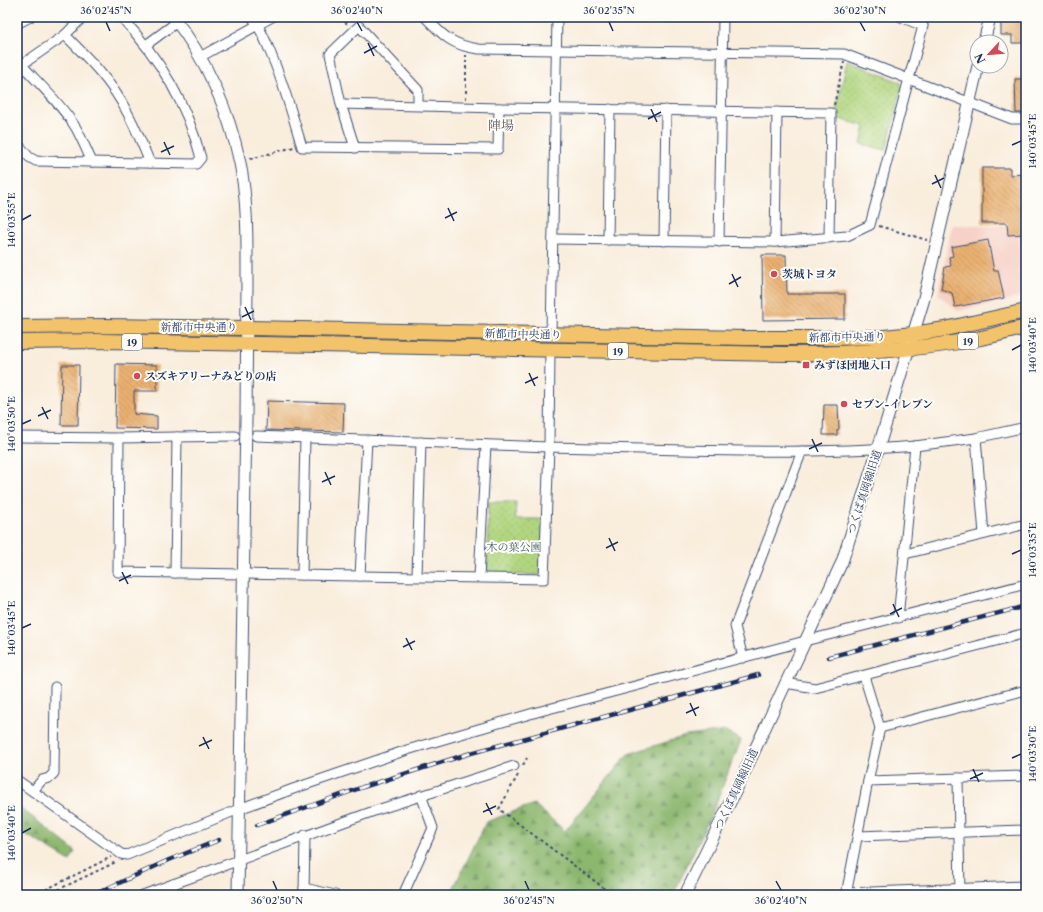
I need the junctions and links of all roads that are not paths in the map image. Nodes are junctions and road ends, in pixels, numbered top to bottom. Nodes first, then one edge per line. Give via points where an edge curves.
1 (30, 17) edge
2 (83, 17) edge
3 (121, 17) edge
4 (252, 17) edge
5 (272, 17) edge
6 (425, 17) edge
7 (557, 17) edge
8 (724, 17) edge
9 (901, 17) edge
10 (990, 17) edge
11 (175, 20) edge
12 (17, 24) edge
13 (258, 25) junction
14 (986, 34) edge
15 (65, 35) junction
16 (146, 45) junction
17 (556, 50) junction
18 (723, 52) junction
19 (200, 57) junction
20 (19, 66) edge
21 (976, 74) edge
22 (909, 79) junction
23 (969, 103) junction
24 (341, 104) junction
25 (418, 105) junction
26 (499, 108) junction
27 (554, 108) junction
28 (610, 110) junction
29 (666, 110) junction
30 (722, 111) junction
31 (777, 112) junction
32 (1026, 119) edge
33 (17, 143) edge
34 (354, 148) junction
35 (92, 162) junction
36 (150, 163) junction
37 (829, 238) junction
38 (553, 239) junction
39 (608, 240) junction
40 (664, 241) junction
41 (719, 242) junction
42 (775, 242) junction
43 (1026, 310) edge
44 (1026, 326) edge
45 (17, 327) edge
46 (247, 328) junction
47 (551, 334) junction
48 (913, 334) junction
49 (17, 342) edge
50 (247, 345) junction
51 (550, 350) junction
52 (908, 350) junction
53 (1026, 427) edge
54 (235, 436) dead end
55 (256, 436) dead end
56 (17, 437) edge
57 (177, 437) junction
58 (120, 438) junction
59 (305, 438) junction
60 (976, 438) junction
61 (367, 440) junction
62 (421, 442) junction
63 (486, 445) junction
64 (915, 446) junction
65 (549, 447) junction
66 (878, 449) junction
67 (802, 451) junction
68 (1026, 524) edge
69 (984, 534) junction
70 (905, 554) junction
71 (175, 573) junction
72 (242, 574) junction
73 (302, 575) junction
74 (360, 576) junction
75 (417, 576) junction
76 (479, 577) junction
77 (1026, 584) edge
78 (898, 618) junction
79 (1026, 633) edge
80 (805, 641) junction
81 (743, 658) junction
82 (864, 676) junction
83 (785, 683) junction
84 (55, 687) dead end
85 (1026, 690) edge
86 (880, 728) junction
87 (514, 766) dead end
88 (1026, 776) edge
89 (958, 778) junction
90 (17, 780) edge
91 (868, 780) junction
92 (33, 791) junction
93 (421, 795) junction
94 (239, 809) junction
95 (1026, 830) edge
96 (959, 833) junction
97 (305, 835) junction
98 (858, 836) junction
99 (239, 860) junction
100 (173, 884) junction
101 (1026, 886) edge
102 (304, 892) edge
103 (960, 892) edge
104 (846, 894) edge
105 (143, 895) edge
106 (173, 895) edge
107 (238, 895) edge
108 (335, 895) edge
109 (403, 895) edge
110 (685, 895) edge

1 - 12 street
2 - 15 street
3 - 16 street
4 - 13 street
5 - 13 street
6 - 17 street via 439,32 466,48
7 - 17 street
8 - 18 street
9 - 22 street via 923,26
10 - 14 street
11 - 16 street
11 - 19 street
13 - 19 street
13 - 34 street via 284,86 302,147
15 - 20 street
15 - 36 street via 94,65 116,94 136,130
16 - 36 street via 184,108 201,158 196,164
17 - 18 street
17 - 27 street
18 - 22 street via 846,55
18 - 30 street
19 - 46 street via 226,115 235,142 243,184 247,228
20 - 35 street via 46,90 67,116
21 - 23 street, つくば真岡線旧道
22 - 23 street
22 - 37 street via 870,225 847,236
23 - 32 street via 1012,119
23 - 48 street, つくば真岡線旧道
24 - 25 street
24 - 25 street via 330,54 359,26 418,90
24 - 34 street
25 - 26 street
26 - 27 street
26 - 34 street via 498,150
27 - 28 street
27 - 38 street
28 - 29 street
28 - 39 street
29 - 30 street
29 - 40 street
30 - 31 street
30 - 41 street
31 - 37 street via 831,113
31 - 42 street
33 - 35 street via 36,161
35 - 36 street
37 - 42 street
38 - 39 street
38 - 47 street
39 - 40 street
40 - 41 street
41 - 42 street
43 - 48 main road, 新都市中央通り / 19
44 - 52 main road, 新都市中央通り / 19 via 978,339
45 - 46 main road, 新都市中央通り / 19
46 - 47 main road, 新都市中央通り / 19
46 - 50 street
47 - 48 main road, 新都市中央通り / 19 via 832,338
48 - 52 street, つくば真岡線旧道
49 - 50 main road, 新都市中央通り / 19
50 - 51 main road, 新都市中央通り / 19
50 - 72 street
51 - 52 main road, 新都市中央通り / 19 via 835,354
51 - 65 street
52 - 66 street, つくば真岡線旧道
53 - 60 street
54 - 57 street
55 - 59 street
56 - 58 street
57 - 58 street
57 - 71 street
58 - 71 street via 118,572
59 - 61 street
59 - 73 street
60 - 64 street
60 - 69 street
61 - 62 street
61 - 74 street
62 - 63 street
62 - 75 street
63 - 65 street
63 - 76 street
64 - 66 street
64 - 70 street
65 - 67 street
65 - 76 street via 544,578
66 - 67 street
66 - 80 street, つくば真岡線旧道 via 842,562
67 - 81 street via 735,626
68 - 69 street
69 - 70 street
70 - 78 street
71 - 72 street
72 - 73 street
72 - 94 street
73 - 74 street
74 - 75 street
75 - 76 street
77 - 78 street
78 - 80 street
79 - 82 street
80 - 81 street
80 - 83 street, つくば真岡線旧道
81 - 94 street via 468,732
82 - 83 street via 815,688
82 - 86 street
83 - 110 street, つくば真岡線旧道
84 - 92 street via 54,773 42,780
85 - 86 street
86 - 91 street
87 - 93 street
88 - 89 street
89 - 91 street
89 - 96 street
90 - 92 street
91 - 98 street
92 - 94 street via 121,854 130,854
93 - 97 street
93 - 109 street via 433,828
94 - 99 street
95 - 96 street
96 - 98 street
96 - 103 street
97 - 99 street
97 - 102 street
98 - 104 street
99 - 100 street
99 - 107 street
100 - 105 street
100 - 106 street
101 - 103 street
102 - 108 street
103 - 104 street

